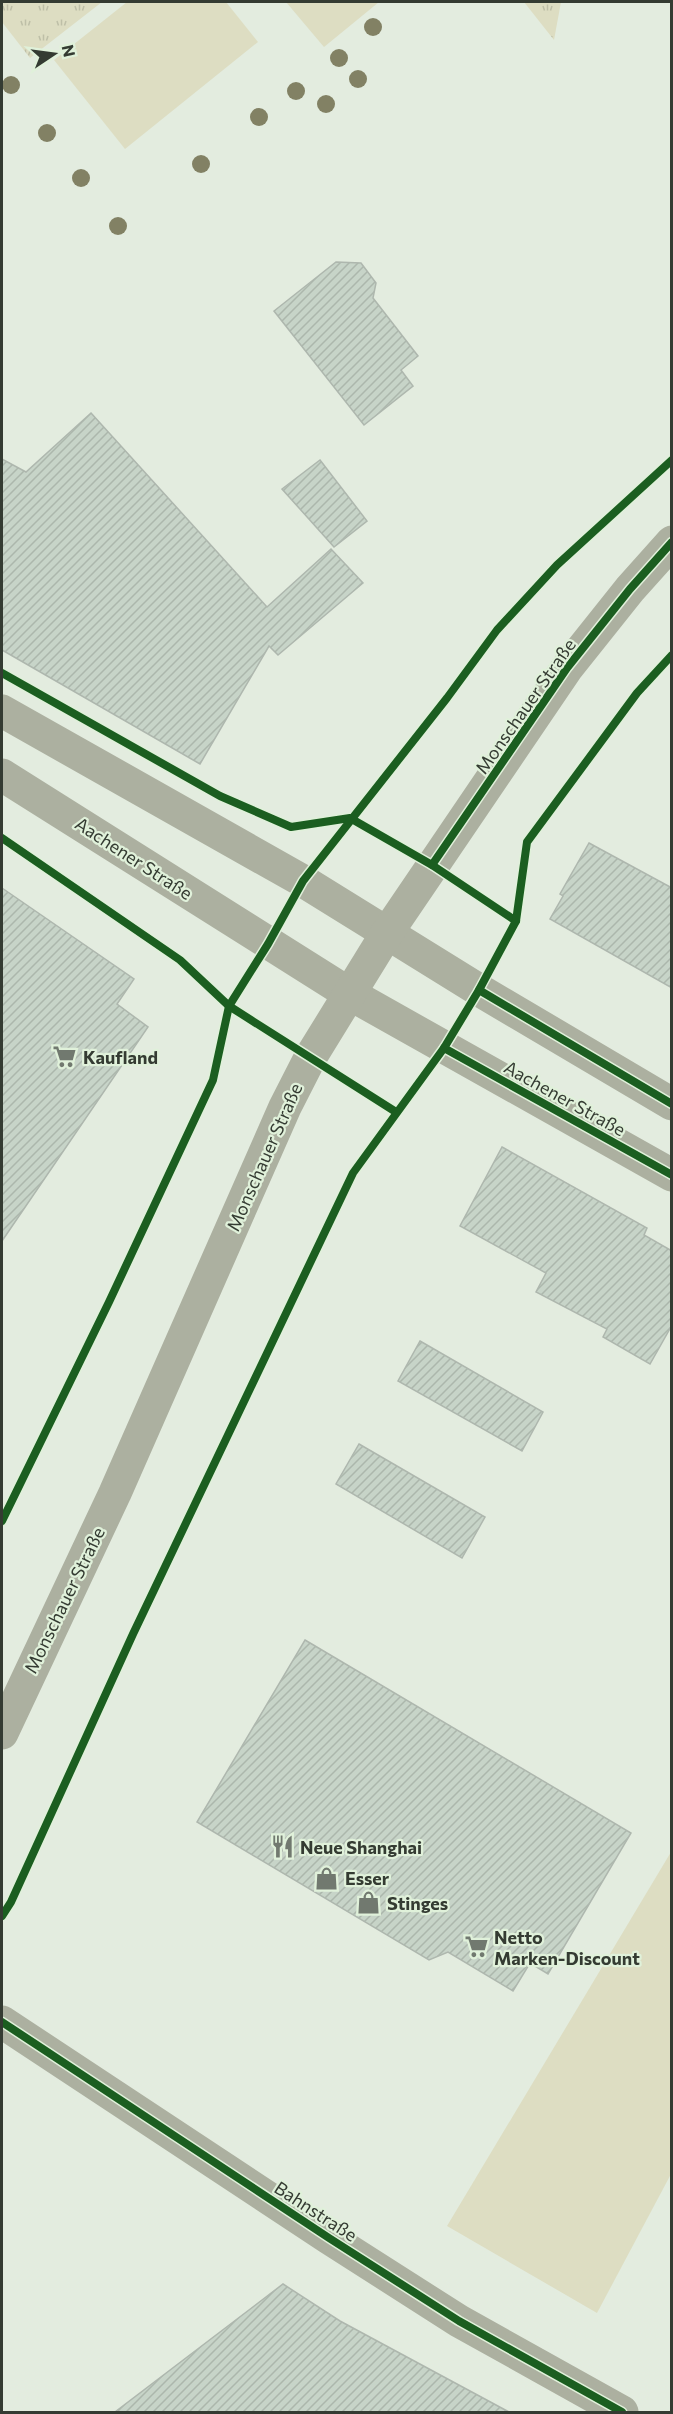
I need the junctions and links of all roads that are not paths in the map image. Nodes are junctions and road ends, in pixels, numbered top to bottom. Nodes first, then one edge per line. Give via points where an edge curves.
1 (672, 542) edge
2 (2, 711) edge
3 (2, 775) edge
4 (387, 933) junction
5 (348, 993) junction
6 (672, 1104) edge
7 (672, 1175) edge
8 (2, 1733) edge
9 (2, 2022) edge
10 (622, 2412) edge

1 - 4 main road, Monschauer Straße via 567,668
2 - 4 main road via 303,881
3 - 5 main road, Aachener Straße
4 - 5 main road, Monschauer Straße
4 - 6 main road
5 - 7 main road, Aachener Straße
5 - 8 main road, Monschauer Straße via 285,1107 115,1493
9 - 10 main road, Bahnstraße via 439,2308

